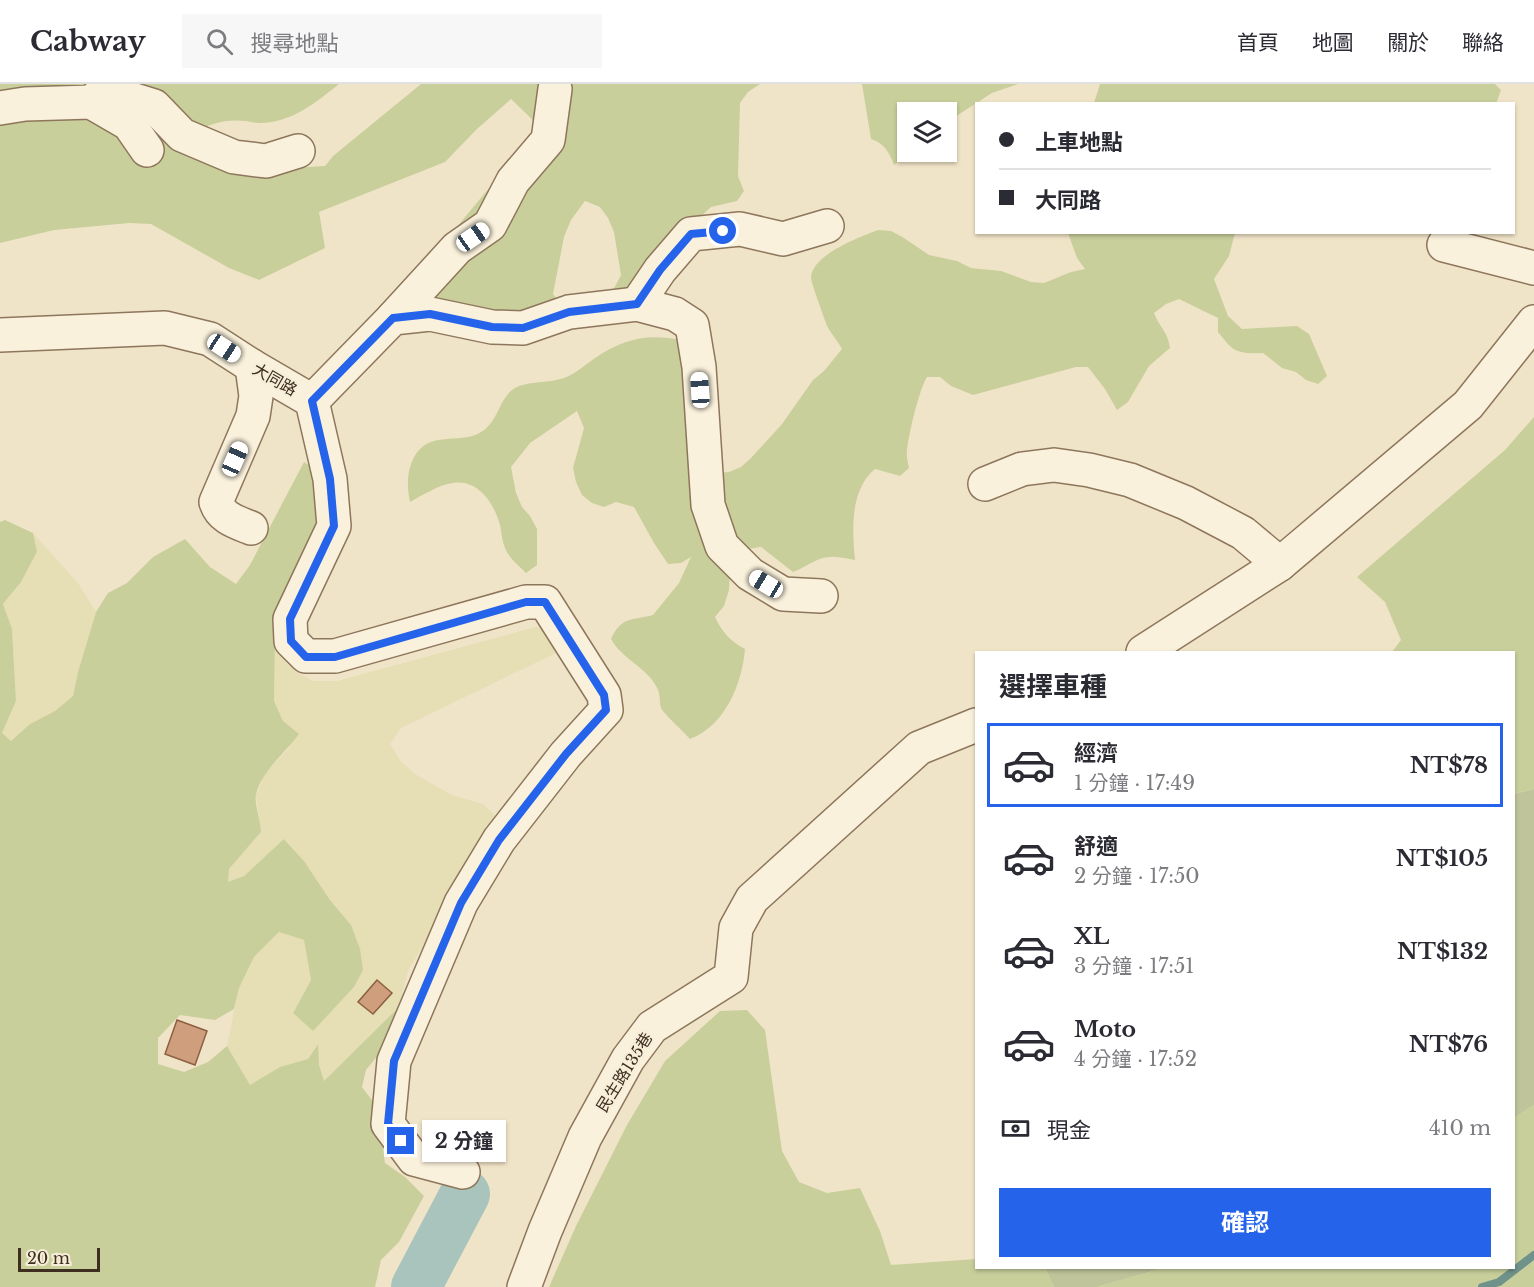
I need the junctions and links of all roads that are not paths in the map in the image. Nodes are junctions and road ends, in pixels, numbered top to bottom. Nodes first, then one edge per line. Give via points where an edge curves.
1 (555, 89) dead end
2 (102, 93) edge
3 (0, 108) edge
4 (147, 150) dead end
5 (298, 151) dead end
6 (827, 226) dead end
7 (1444, 245) dead end
8 (1534, 268) edge
9 (637, 304) junction
10 (393, 318) junction
11 (1534, 322) edge
12 (0, 335) edge
13 (252, 366) junction
14 (312, 401) junction
15 (985, 484) dead end
16 (251, 528) dead end
17 (1280, 564) junction
18 (821, 596) dead end
19 (1145, 651) edge
20 (975, 724) edge
21 (463, 1172) dead end
22 (524, 1287) edge

1 - 10 street via 548,140 513,181 490,225 457,248
2 - 3 street
2 - 4 street
2 - 5 street via 154,106 182,135 234,157 266,161
6 - 9 street via 783,239 740,229 691,234
7 - 8 street
9 - 10 street via 569,312 523,328 492,327 430,314
9 - 18 street via 675,314 692,325 699,367 708,505 722,546 750,574 783,594
10 - 14 street
11 - 17 street via 1468,405
12 - 13 street, 大同路 via 165,328 210,339
13 - 14 street, 大同路
13 - 16 street via 254,416 216,502 227,518
14 - 21 street, 大同路 via 330,479 334,526 290,619 291,641 306,657 335,657 526,602 545,602 604,695 606,710 499,840 461,903 394,1061 388,1124 414,1159
15 - 17 street via 1022,469 1054,465 1130,480 1243,533
17 - 19 street
20 - 22 street, 民生路135巷 via 919,748 752,899 735,928 731,977 652,1027 628,1059 585,1137

